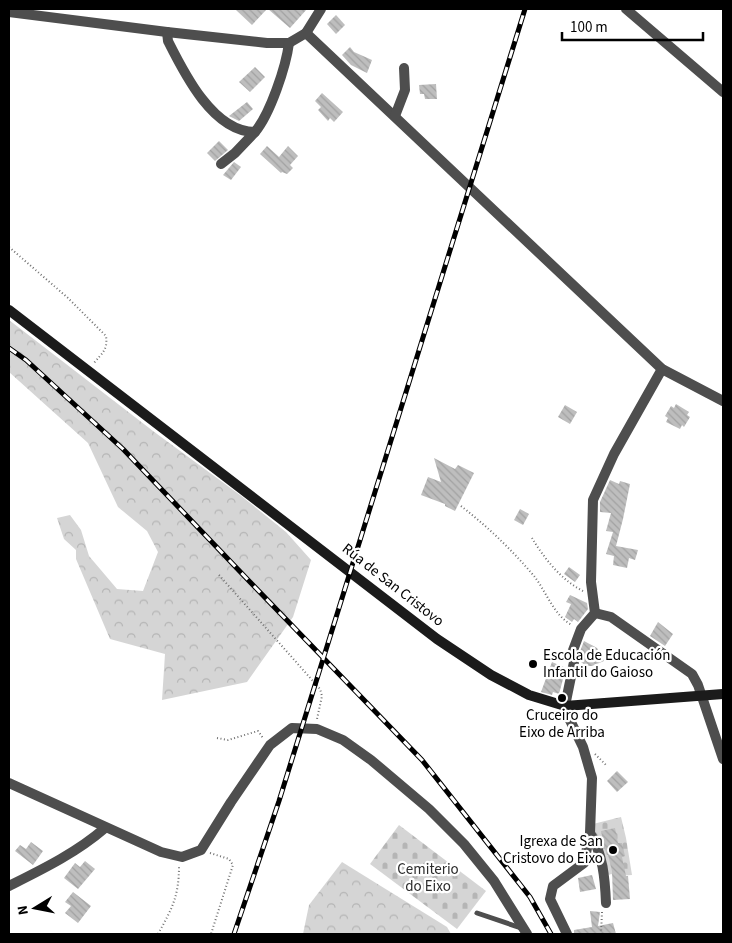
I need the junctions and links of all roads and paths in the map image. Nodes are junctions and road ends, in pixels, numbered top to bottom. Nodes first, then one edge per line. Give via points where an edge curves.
1 (321, 9) edge
2 (626, 9) edge
3 (9, 12) edge
4 (167, 32) junction
5 (306, 33) junction
6 (289, 43) junction
7 (404, 68) dead end
8 (723, 92) edge
9 (395, 116) junction
10 (255, 132) junction
11 (221, 164) dead end
12 (9, 247) edge
13 (9, 310) edge
14 (662, 369) junction
15 (88, 370) junction
16 (723, 401) edge
17 (461, 506) dead end
18 (532, 538) dead end
19 (219, 575) dead end
20 (592, 594) junction
21 (595, 613) junction
22 (581, 629) junction
23 (723, 694) edge
24 (701, 695) junction
25 (565, 706) junction
26 (317, 729) junction
27 (217, 738) dead end
28 (270, 745) junction
29 (723, 759) edge
30 (9, 783) edge
31 (104, 828) junction
32 (590, 833) junction
33 (201, 850) junction
34 (182, 857) junction
35 (9, 886) edge
36 (606, 902) joint
37 (477, 913) dead end
38 (526, 932) edge
39 (158, 934) edge
40 (211, 934) edge
41 (567, 934) edge
42 (601, 934) edge

1 - 5 street
2 - 8 street
3 - 4 street
4 - 6 street
4 - 10 street via 168,41 194,90 231,125 245,132
5 - 6 street
5 - 9 street
6 - 10 street via 286,65 263,122
7 - 9 street via 405,90
9 - 14 street
10 - 11 street
12 - 15 path via 106,336 105,350
13 - 15 street, Rúa de San Cristovo
14 - 16 street
14 - 20 street via 614,454 593,500
15 - 25 street, Rúa de San Cristovo via 437,639 506,683 529,695
17 - 22 path via 511,550 536,578 563,618
18 - 20 path via 556,570 576,588
19 - 26 path via 320,688 322,696
20 - 21 street
21 - 22 street
21 - 24 street via 611,617 692,674
22 - 25 street via 572,653 574,662
23 - 24 street, Rúa de San Cristovo
24 - 25 street, Rúa de San Cristovo
24 - 29 street
25 - 32 street via 592,778
26 - 28 street via 292,728
26 - 38 street via 357,750 429,810 470,851 494,881
27 - 28 path via 228,740 258,731
28 - 33 street
30 - 31 street
31 - 34 street via 161,852
31 - 35 street via 59,861
32 - 36 street via 603,869
32 - 41 street via 584,863 553,886 550,899
33 - 34 street
33 - 40 path via 228,859 233,865
34 - 39 path via 173,906
36 - 42 path via 602,910
37 - 38 lane

